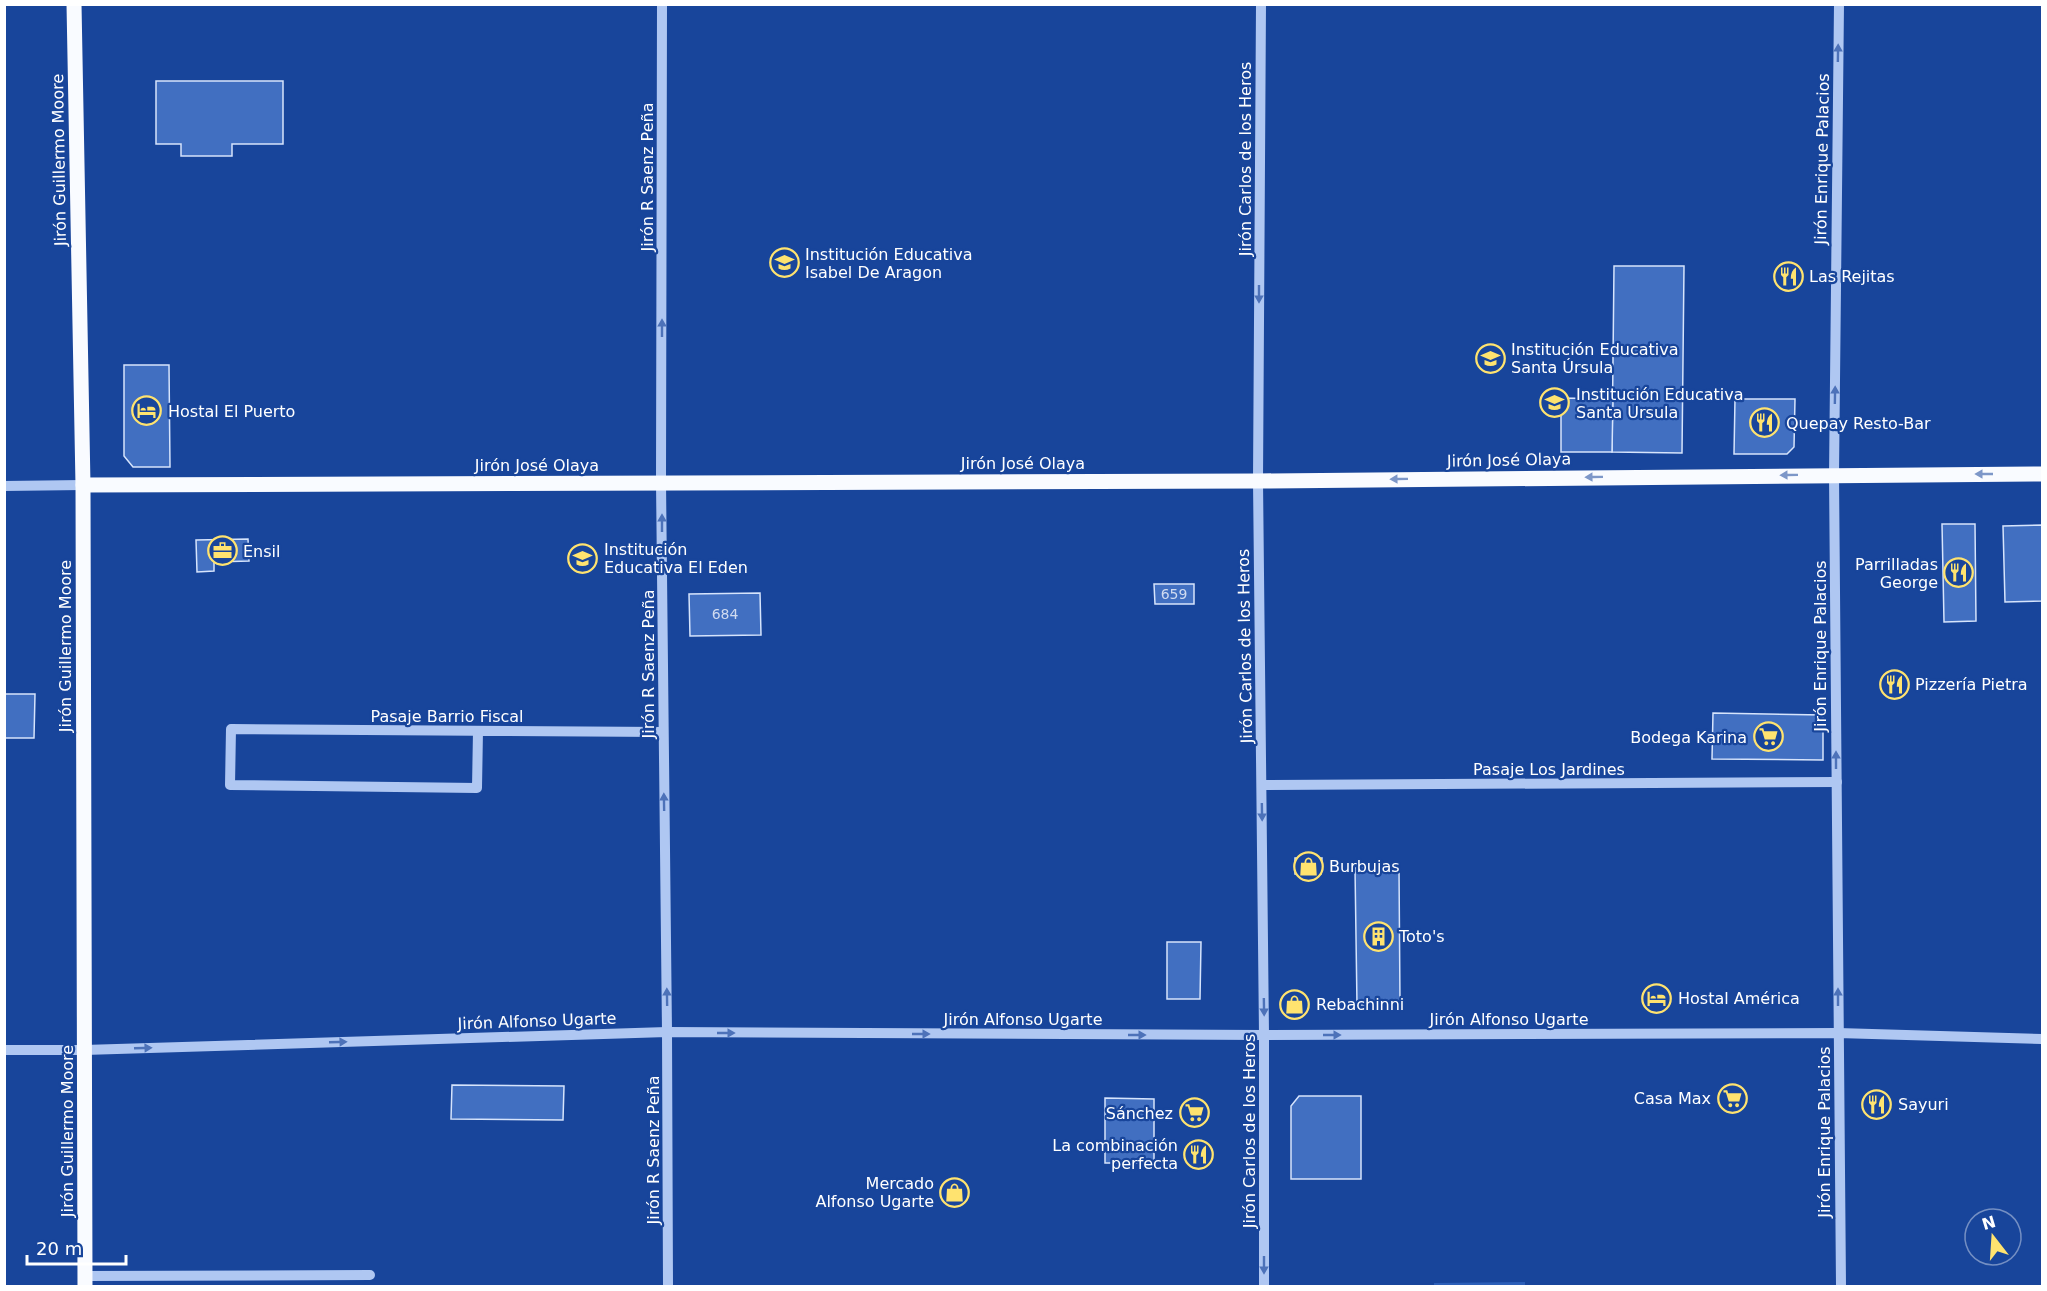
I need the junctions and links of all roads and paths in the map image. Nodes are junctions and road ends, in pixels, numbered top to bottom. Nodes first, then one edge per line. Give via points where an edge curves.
1 (74, 4) edge
2 (663, 4) edge
3 (1261, 4) edge
4 (1839, 4) edge
5 (2043, 474) edge
6 (1834, 475) junction
7 (1258, 481) junction
8 (662, 482) junction
9 (83, 485) junction
10 (4, 486) edge
11 (477, 731) junction
12 (663, 732) junction
13 (1837, 782) junction
14 (1262, 785) junction
15 (668, 1032) junction
16 (1838, 1033) junction
17 (1264, 1035) junction
18 (2043, 1038) edge
19 (4, 1050) edge
20 (84, 1050) junction
21 (370, 1275) dead end
22 (85, 1281) edge
23 (668, 1287) edge
24 (1264, 1287) edge
25 (1840, 1287) edge

1 - 9 main road, Jirón Guillermo Moore
8 -> 2 street, Jirón R Saenz Peña
3 -> 7 street, Jirón Carlos de los Heros
6 -> 4 street, Jirón Enrique Palacios
5 -> 6 main road, Jirón José Olaya
6 -> 7 main road, Jirón José Olaya
13 -> 6 street, Jirón Enrique Palacios
7 - 8 main road, Jirón José Olaya
7 - 14 street, Jirón Carlos de los Heros
8 - 9 main road, Jirón José Olaya
12 -> 8 street, Jirón R Saenz Peña
9 - 10 street, Jirón José Olaya
9 - 20 main road, Jirón Guillermo Moore
11 - 11 street, Pasaje Barrio Fiscal via 477,788 230,785 231,729
11 - 12 street, Pasaje Barrio Fiscal
15 -> 12 street, Jirón R Saenz Peña
13 - 14 street, Pasaje Los Jardines
16 -> 13 street, Jirón Enrique Palacios
14 -> 17 street, Jirón Carlos de los Heros
15 -> 17 street, Jirón Alfonso Ugarte
20 -> 15 street, Jirón Alfonso Ugarte
15 - 23 street, Jirón R Saenz Peña
17 -> 16 street, Jirón Alfonso Ugarte
16 - 18 street, Jirón Alfonso Ugarte
16 - 25 street, Jirón Enrique Palacios
17 -> 24 street, Jirón Carlos de los Heros
19 - 20 street, Jirón Alfonso Ugarte
20 - 22 main road, Jirón Guillermo Moore
21 - 22 street

